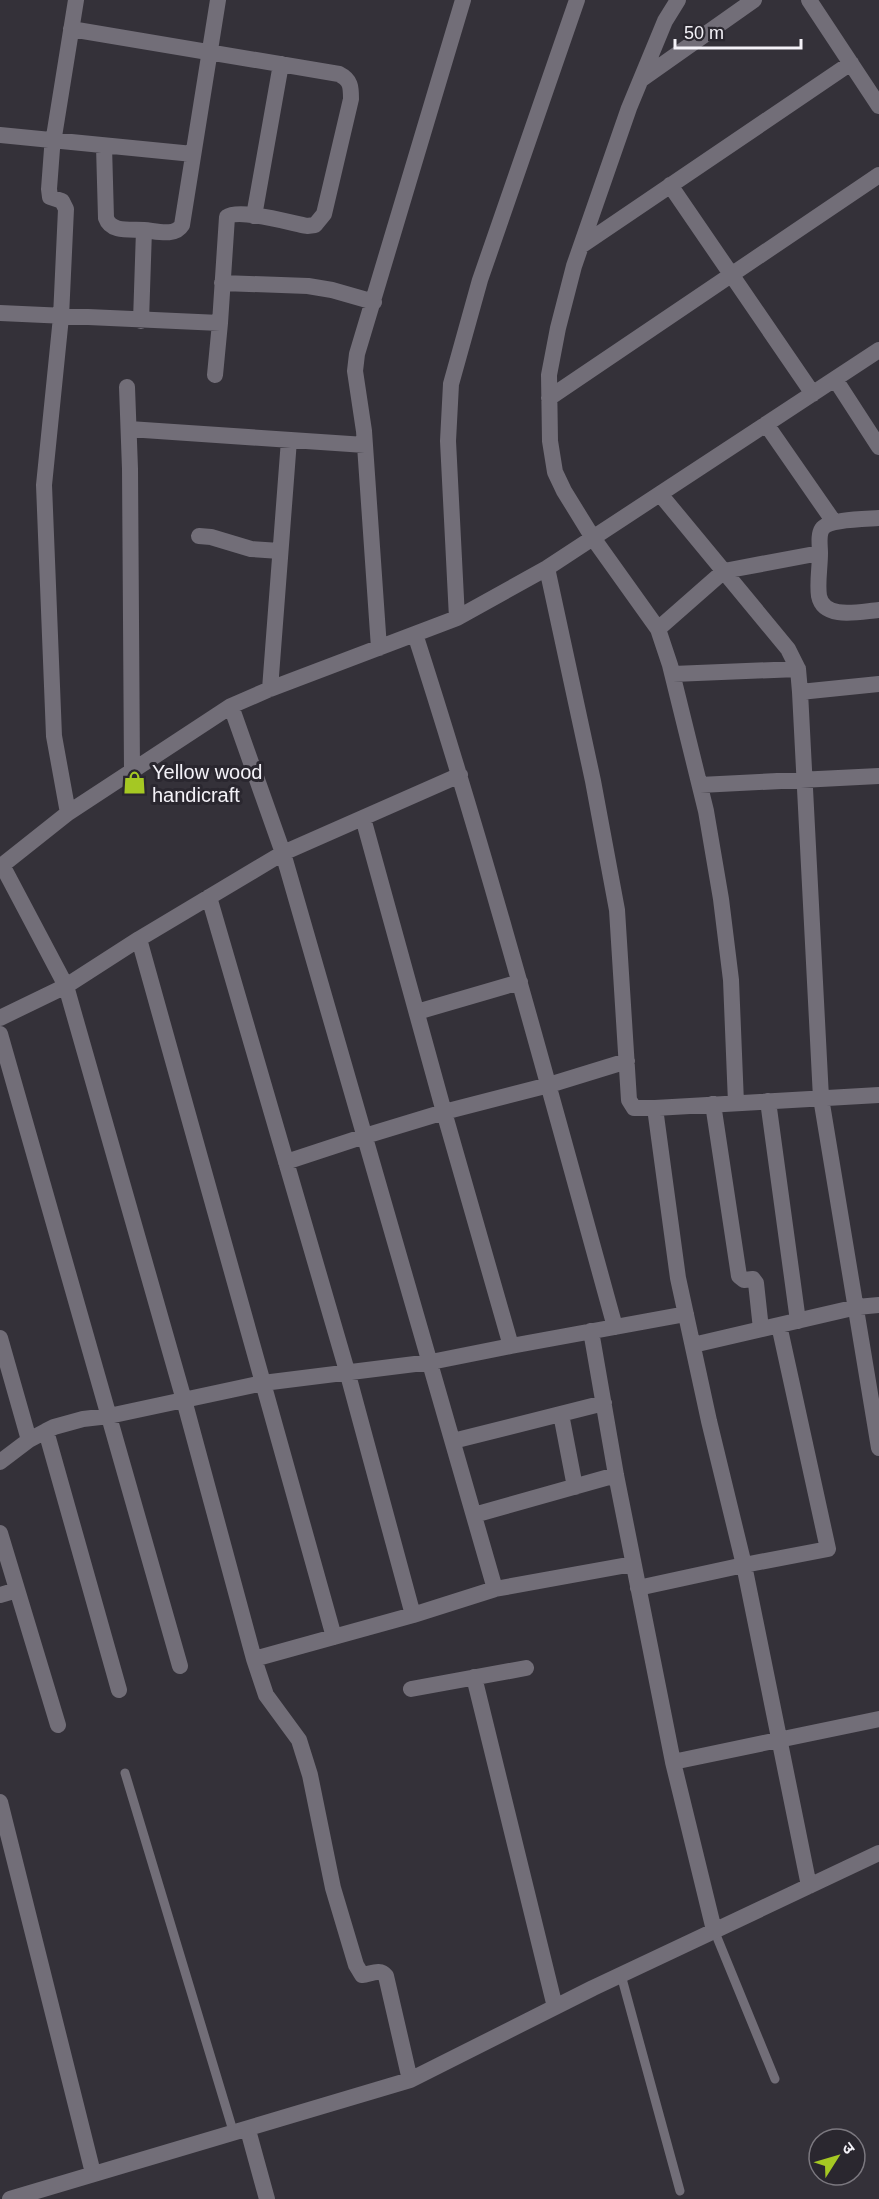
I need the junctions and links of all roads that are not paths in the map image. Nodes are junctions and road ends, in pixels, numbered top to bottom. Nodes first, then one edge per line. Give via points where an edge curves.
1 (76, 0) edge
2 (218, 0) edge
3 (463, 0) edge
4 (577, 0) edge
5 (678, 0) edge
6 (754, 0) edge
7 (809, 0) edge
8 (71, 29) junction
9 (210, 51) junction
10 (851, 63) junction
11 (281, 64) junction
12 (641, 79) junction
13 (879, 106) edge
14 (0, 135) edge
15 (53, 142) junction
16 (104, 146) junction
17 (193, 154) junction
18 (879, 175) edge
19 (670, 185) junction
20 (254, 216) junction
21 (144, 230) junction
22 (581, 246) junction
23 (731, 274) junction
24 (222, 283) junction
25 (374, 302) junction
26 (0, 314) edge
27 (61, 317) junction
28 (141, 321) junction
29 (220, 323) junction
30 (879, 350) edge
31 (215, 375) dead end
32 (836, 379) junction
33 (128, 387) dead end
34 (813, 394) junction
35 (549, 398) junction
36 (766, 424) junction
37 (129, 429) junction
38 (289, 440) junction
39 (365, 445) junction
40 (879, 447) edge
41 (660, 494) junction
42 (879, 518) edge
43 (834, 522) junction
44 (199, 536) dead end
45 (593, 538) junction
46 (280, 551) junction
47 (820, 553) junction
48 (547, 568) junction
49 (724, 571) junction
50 (879, 610) edge
51 (457, 618) junction
52 (658, 629) junction
53 (415, 634) junction
54 (379, 648) junction
55 (798, 669) junction
56 (673, 674) junction
57 (879, 684) edge
58 (270, 689) junction
59 (800, 693) junction
60 (231, 706) junction
61 (132, 771) junction
62 (460, 775) junction
63 (879, 776) edge
64 (806, 780) junction
65 (700, 785) junction
66 (68, 813) junction
67 (363, 818) junction
68 (283, 853) junction
69 (1, 866) edge
70 (209, 897) junction
71 (139, 939) junction
72 (520, 982) junction
73 (66, 986) junction
74 (417, 1012) junction
75 (0, 1018) edge
76 (0, 1034) edge
77 (627, 1061) junction
78 (549, 1086) junction
79 (821, 1098) junction
80 (878, 1099) edge
81 (768, 1101) junction
82 (736, 1103) junction
83 (713, 1104) junction
84 (655, 1108) junction
85 (444, 1112) junction
86 (365, 1136) junction
87 (286, 1162) junction
88 (879, 1305) edge
89 (856, 1307) junction
90 (686, 1314) junction
91 (798, 1321) junction
92 (779, 1325) junction
93 (615, 1327) junction
94 (761, 1329) junction
95 (591, 1331) junction
96 (0, 1338) edge
97 (693, 1345) junction
98 (511, 1346) junction
99 (431, 1362) junction
100 (347, 1371) junction
101 (263, 1383) junction
102 (184, 1400) junction
103 (604, 1403) junction
104 (561, 1414) junction
105 (109, 1416) junction
106 (46, 1431) junction
107 (29, 1440) junction
108 (453, 1441) junction
109 (879, 1448) edge
110 (0, 1462) edge
111 (616, 1475) junction
112 (575, 1486) junction
113 (474, 1515) junction
114 (0, 1533) edge
115 (633, 1564) junction
116 (744, 1565) junction
117 (638, 1588) junction
118 (495, 1589) junction
119 (17, 1590) junction
120 (0, 1595) edge
121 (413, 1615) junction
122 (334, 1637) junction
123 (254, 1659) junction
124 (180, 1666) dead end
125 (526, 1668) dead end
126 (474, 1677) junction
127 (411, 1689) dead end
128 (119, 1690) dead end
129 (879, 1719) edge
130 (58, 1725) dead end
131 (778, 1740) junction
132 (673, 1762) junction
133 (125, 1773) dead end
134 (0, 1802) edge
135 (879, 1853) edge
136 (809, 1886) junction
137 (714, 1930) junction
138 (621, 1975) junction
139 (555, 2007) junction
140 (775, 2079) dead end
141 (410, 2080) junction
142 (241, 2132) junction
143 (93, 2174) junction
144 (680, 2191) dead end
145 (10, 2199) edge
146 (267, 2199) edge

1 - 8 street
2 - 9 street
3 - 25 street
4 - 51 street via 480,280 451,384 448,441
5 - 12 street
6 - 12 street
7 - 10 street
8 - 9 street
8 - 15 street
9 - 11 street
9 - 17 street
10 - 13 street
10 - 19 street
11 - 20 street
11 - 20 street via 347,78 351,99 320,220 307,226
12 - 22 street
14 - 15 street
15 - 16 street
15 - 27 street via 48,193 52,199 62,201 66,209
16 - 17 street
16 - 21 street via 107,223 115,228
17 - 21 street via 180,230
18 - 23 street
19 - 22 street
19 - 23 street
20 - 24 street via 227,217
21 - 28 street
22 - 35 street via 558,328
23 - 34 street
23 - 35 street
24 - 25 street via 308,286
24 - 29 street
25 - 39 street via 355,371
26 - 27 street
27 - 28 street
27 - 66 street via 44,485 54,736
28 - 29 street
29 - 31 street
30 - 32 street
32 - 34 street
32 - 40 street
33 - 37 street
34 - 36 street
35 - 45 street via 555,472
36 - 41 street
36 - 43 street
37 - 38 street
37 - 61 street
38 - 39 street
38 - 46 street
39 - 54 street
41 - 45 street
41 - 49 street
42 - 43 street
43 - 47 street via 822,528
44 - 46 street via 251,549
45 - 48 street
45 - 52 street
46 - 58 street
47 - 49 street
47 - 50 street via 819,598 825,607 836,612
48 - 51 street
48 - 77 street via 617,910
49 - 52 street
49 - 55 street via 788,649
51 - 53 street
52 - 56 street
53 - 54 street
53 - 62 street
54 - 58 street
55 - 56 street
55 - 59 street
56 - 65 street
57 - 59 street
58 - 60 street
59 - 64 street
60 - 61 street
60 - 68 street
61 - 66 street
62 - 67 street
62 - 72 street
63 - 64 street
64 - 65 street
64 - 79 street
65 - 82 street via 731,980
66 - 69 street
67 - 68 street
67 - 74 street
68 - 70 street
68 - 86 street
69 - 73 street
70 - 71 street
70 - 87 street
71 - 73 street
71 - 101 street
72 - 74 street
72 - 78 street
73 - 75 street
73 - 102 street
74 - 85 street
76 - 105 street
77 - 78 street
77 - 84 street via 630,1105
78 - 85 street
78 - 93 street
79 - 80 street
79 - 81 street
79 - 89 street
81 - 82 street
81 - 91 street
82 - 83 street
83 - 84 street
83 - 94 street via 739,1276 756,1283
84 - 90 street
85 - 86 street
85 - 98 street
86 - 87 street
86 - 99 street
87 - 100 street
88 - 89 street
89 - 91 street
89 - 109 street
90 - 93 street
90 - 97 street
91 - 92 street
92 - 94 street
92 - 116 street via 828,1549
93 - 95 street
94 - 97 street
95 - 98 street
95 - 103 street
96 - 107 street
97 - 116 street
98 - 99 street
99 - 100 street
99 - 108 street
100 - 101 street
100 - 121 street
101 - 102 street
101 - 122 street
102 - 105 street
102 - 123 street
103 - 104 street
103 - 111 street
104 - 108 street
104 - 112 street
105 - 106 street via 83,1419
105 - 124 street
106 - 107 street
106 - 128 street
107 - 110 street
108 - 113 street
111 - 112 street
111 - 115 street
112 - 113 street
113 - 118 street
114 - 119 street
115 - 117 street
115 - 118 street
116 - 117 street
116 - 131 street
117 - 132 street
118 - 121 street
119 - 120 street
119 - 130 street
121 - 122 street
122 - 123 street
123 - 141 street via 266,1695 299,1740 333,1888 356,1965 362,1975 379,1971 386,1976
125 - 126 street
126 - 127 street
126 - 139 street
129 - 131 street
131 - 132 street
131 - 136 street
132 - 137 street
133 - 142 lane
134 - 143 street
135 - 136 street
136 - 137 street
137 - 138 street
137 - 140 lane
138 - 139 street
138 - 144 lane
139 - 141 street
141 - 142 street
142 - 143 street
142 - 146 street
143 - 145 street

